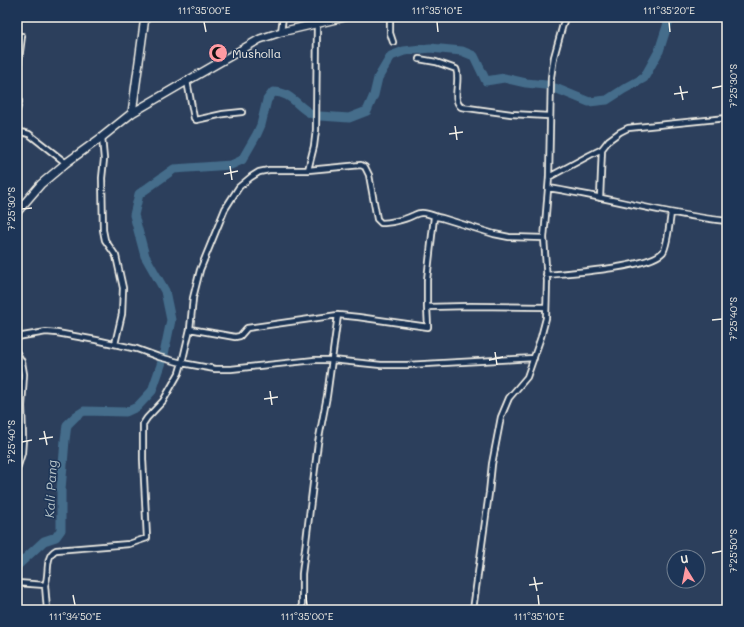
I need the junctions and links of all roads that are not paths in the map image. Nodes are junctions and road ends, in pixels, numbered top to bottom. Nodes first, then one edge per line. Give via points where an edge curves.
1 (146, 17) edge
2 (283, 17) edge
3 (345, 17) edge
4 (390, 17) edge
5 (565, 17) edge
6 (317, 24) junction
7 (281, 32) junction
8 (22, 36) dead end
9 (393, 42) dead end
10 (419, 59) dead end
11 (17, 75) edge
12 (187, 80) junction
13 (17, 90) edge
14 (17, 110) edge
15 (242, 112) dead end
16 (132, 113) junction
17 (549, 116) junction
18 (727, 118) edge
19 (17, 131) edge
20 (102, 137) junction
21 (602, 149) junction
22 (66, 162) junction
23 (308, 170) junction
24 (549, 177) junction
25 (548, 188) junction
26 (600, 198) junction
27 (17, 212) edge
28 (671, 213) junction
29 (434, 217) junction
30 (727, 221) edge
31 (544, 238) junction
32 (546, 275) junction
33 (427, 307) junction
34 (546, 307) junction
35 (338, 315) junction
36 (190, 329) junction
37 (17, 336) edge
38 (115, 344) junction
39 (17, 352) edge
40 (534, 358) junction
41 (332, 360) junction
42 (182, 363) junction
43 (17, 469) edge
44 (17, 583) edge
45 (45, 585) junction
46 (47, 610) edge
47 (302, 610) edge
48 (473, 610) edge

1 - 16 street
2 - 7 street
3 - 6 street
4 - 9 street
5 - 17 street via 554,57
6 - 7 street
6 - 23 street via 316,130
7 - 12 street via 260,39
8 - 11 street
10 - 17 street via 456,69 457,101 461,107
12 - 15 street via 196,120
12 - 16 street
13 - 14 street
16 - 20 street
17 - 24 street
18 - 21 street via 628,128 609,140
19 - 22 street via 29,134
20 - 22 street
20 - 38 street via 103,230 105,240 116,256 123,288 122,314
21 - 24 street
21 - 26 street
22 - 27 street via 41,184
23 - 29 street via 361,165 365,167 369,175 377,218 381,223 412,217 419,212
23 - 36 street via 259,172 239,187 225,208 200,270 193,298
24 - 25 street
25 - 26 street
25 - 31 street
26 - 28 street
28 - 30 street
28 - 32 street via 665,248 658,255 613,268
29 - 31 street via 509,237
29 - 33 street via 427,280
31 - 32 street
32 - 34 street
33 - 34 street
33 - 35 street via 428,327
34 - 40 street via 546,318
35 - 36 street via 247,328 240,336 235,337
35 - 41 street
36 - 42 street
37 - 38 street via 46,332
38 - 42 street
39 - 43 street via 24,374 22,453
40 - 41 street via 407,365
40 - 48 street via 527,377 509,398 496,439
41 - 42 street via 231,369
41 - 47 street via 318,443 302,574
42 - 45 street via 163,401 143,424 147,538 129,544 56,550 49,556
44 - 45 street
45 - 46 street

